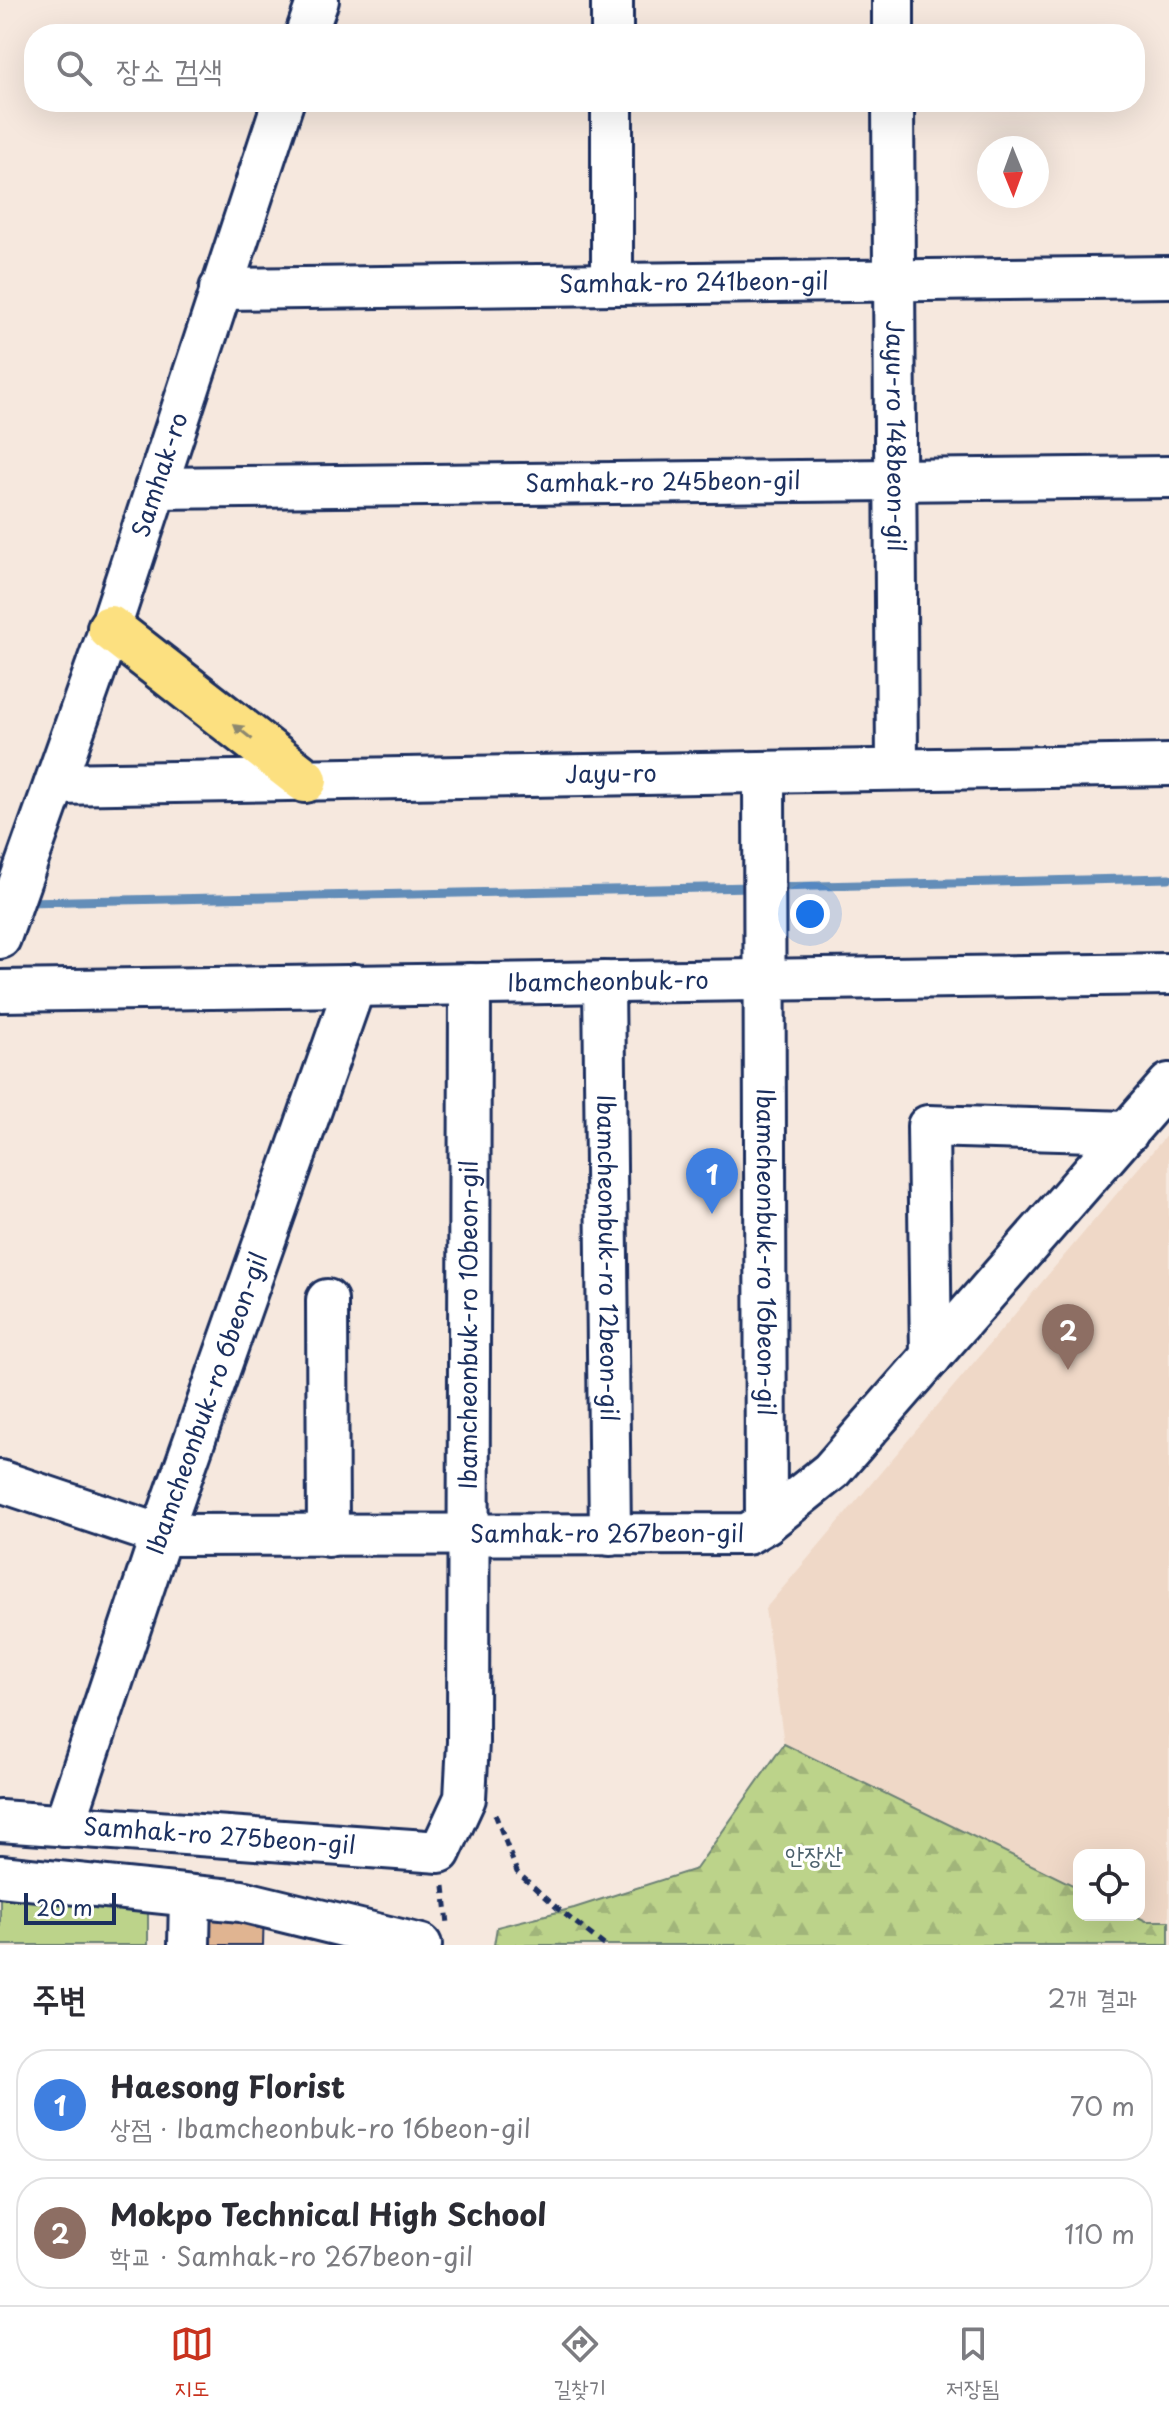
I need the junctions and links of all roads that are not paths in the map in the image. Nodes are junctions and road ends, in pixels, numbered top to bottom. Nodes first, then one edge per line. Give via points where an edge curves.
1 (318, 0) edge
2 (612, 0) edge
3 (893, 0) edge
4 (310, 24) edge
5 (612, 24) edge
6 (893, 24) edge
7 (280, 112) edge
8 (612, 112) edge
9 (893, 112) edge
10 (1169, 277) edge
11 (894, 281) junction
12 (612, 284) junction
13 (220, 289) junction
14 (1169, 477) edge
15 (895, 480) junction
16 (155, 488) junction
17 (110, 628) junction
18 (1169, 765) edge
19 (897, 768) junction
20 (764, 772) junction
21 (305, 780) junction
22 (55, 784) junction
23 (0, 938) edge
24 (1169, 974) edge
25 (765, 980) junction
26 (604, 982) junction
27 (470, 984) junction
28 (355, 985) junction
29 (0, 991) edge
30 (1169, 1084) edge
31 (1128, 1132) junction
32 (327, 1300) dead end
33 (931, 1357) junction
34 (0, 1481) edge
35 (766, 1523) junction
36 (161, 1535) junction
37 (610, 1535) junction
38 (328, 1536) junction
39 (469, 1536) junction
40 (0, 1821) edge
41 (64, 1826) junction
42 (440, 1852) joint
43 (0, 1876) edge
44 (190, 1896) junction
45 (435, 1937) edge
46 (189, 1945) edge

1 - 4 street
2 - 5 street
3 - 6 street
7 - 13 street, Samhak-ro
8 - 12 street
9 - 11 street, Jayu-ro 148beon-gil
10 - 11 street, Samhak-ro 241beon-gil
11 - 12 street, Samhak-ro 241beon-gil
11 - 15 street, Jayu-ro 148beon-gil
12 - 13 street, Samhak-ro 241beon-gil
13 - 16 street, Samhak-ro
14 - 15 street, Samhak-ro 245beon-gil
15 - 16 street, Samhak-ro 245beon-gil
15 - 19 street, Jayu-ro 148beon-gil
16 - 17 street, Samhak-ro
21 -> 17 main road
17 - 22 street, Samhak-ro
18 - 19 street, Jayu-ro
19 - 20 street, Jayu-ro
20 - 21 street, Jayu-ro
20 - 25 street, Ibamcheonbuk-ro 16beon-gil
21 - 22 street, Jayu-ro
22 - 23 street, Samhak-ro
24 - 25 street, Ibamcheonbuk-ro
25 - 26 street, Ibamcheonbuk-ro
25 - 35 street, Ibamcheonbuk-ro 16beon-gil
26 - 27 street, Ibamcheonbuk-ro
26 - 37 street, Ibamcheonbuk-ro 12beon-gil
27 - 28 street, Ibamcheonbuk-ro
27 - 39 street, Ibamcheonbuk-ro 10beon-gil
28 - 29 street, Ibamcheonbuk-ro
28 - 36 street, Ibamcheonbuk-ro 6beon-gil
30 - 31 street, Samhak-ro 267beon-gil
31 - 33 street, Samhak-ro 267beon-gil
31 - 33 street via 928,1126
32 - 38 street
33 - 35 street, Samhak-ro 267beon-gil via 831,1471
34 - 36 street, Samhak-ro 267beon-gil
35 - 37 street, Samhak-ro 267beon-gil via 747,1534
36 - 38 street, Samhak-ro 267beon-gil
36 - 41 street, Ibamcheonbuk-ro 6beon-gil
37 - 39 street, Samhak-ro 267beon-gil
38 - 39 street, Samhak-ro 267beon-gil
39 - 42 street, Ibamcheonbuk-ro 10beon-gil via 465,1798
40 - 41 street, Samhak-ro 275beon-gil
41 - 42 street, Samhak-ro 275beon-gil
43 - 44 street
44 - 45 street
44 - 46 street

